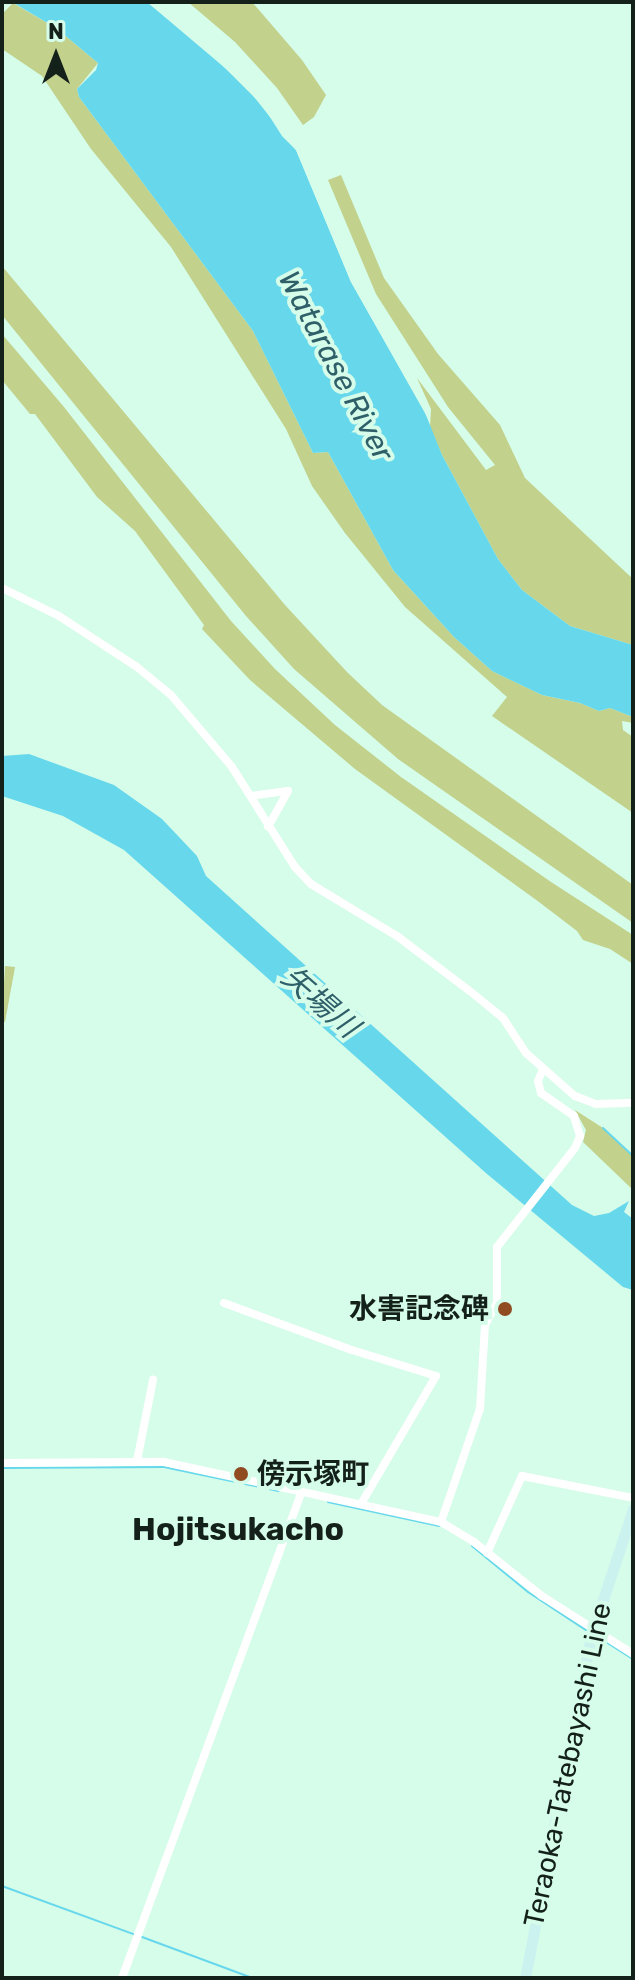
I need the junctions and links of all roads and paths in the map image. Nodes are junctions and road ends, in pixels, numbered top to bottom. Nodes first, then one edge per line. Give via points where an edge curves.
1 (2, 588) edge
2 (251, 796) junction
3 (268, 827) junction
4 (543, 1069) junction
5 (633, 1103) edge
6 (224, 1303) dead end
7 (153, 1380) dead end
8 (137, 1461) junction
9 (2, 1463) edge
10 (302, 1491) junction
11 (633, 1498) edge
12 (361, 1504) junction
13 (633, 1509) edge
14 (441, 1522) junction
15 (487, 1553) junction
16 (593, 1628) junction
17 (633, 1654) edge
18 (122, 1978) edge
19 (525, 1978) edge

1 - 2 street via 59,616 158,683
2 - 3 street
2 - 3 street via 288,791
3 - 4 street via 311,884 397,936 471,992 503,1018
4 - 5 street via 582,1100
4 - 14 street via 541,1093 578,1122 580,1136 499,1242 497,1302 485,1325 480,1409
6 - 12 street via 436,1376
7 - 8 street
8 - 9 street
8 - 10 street
10 - 12 street
10 - 18 street
11 - 15 street via 522,1476
12 - 14 street
13 - 16 main road, Teraoka-Tatebayashi Line
14 - 15 street
15 - 16 street
16 - 17 street
16 - 19 main road, Teraoka-Tatebayashi Line

